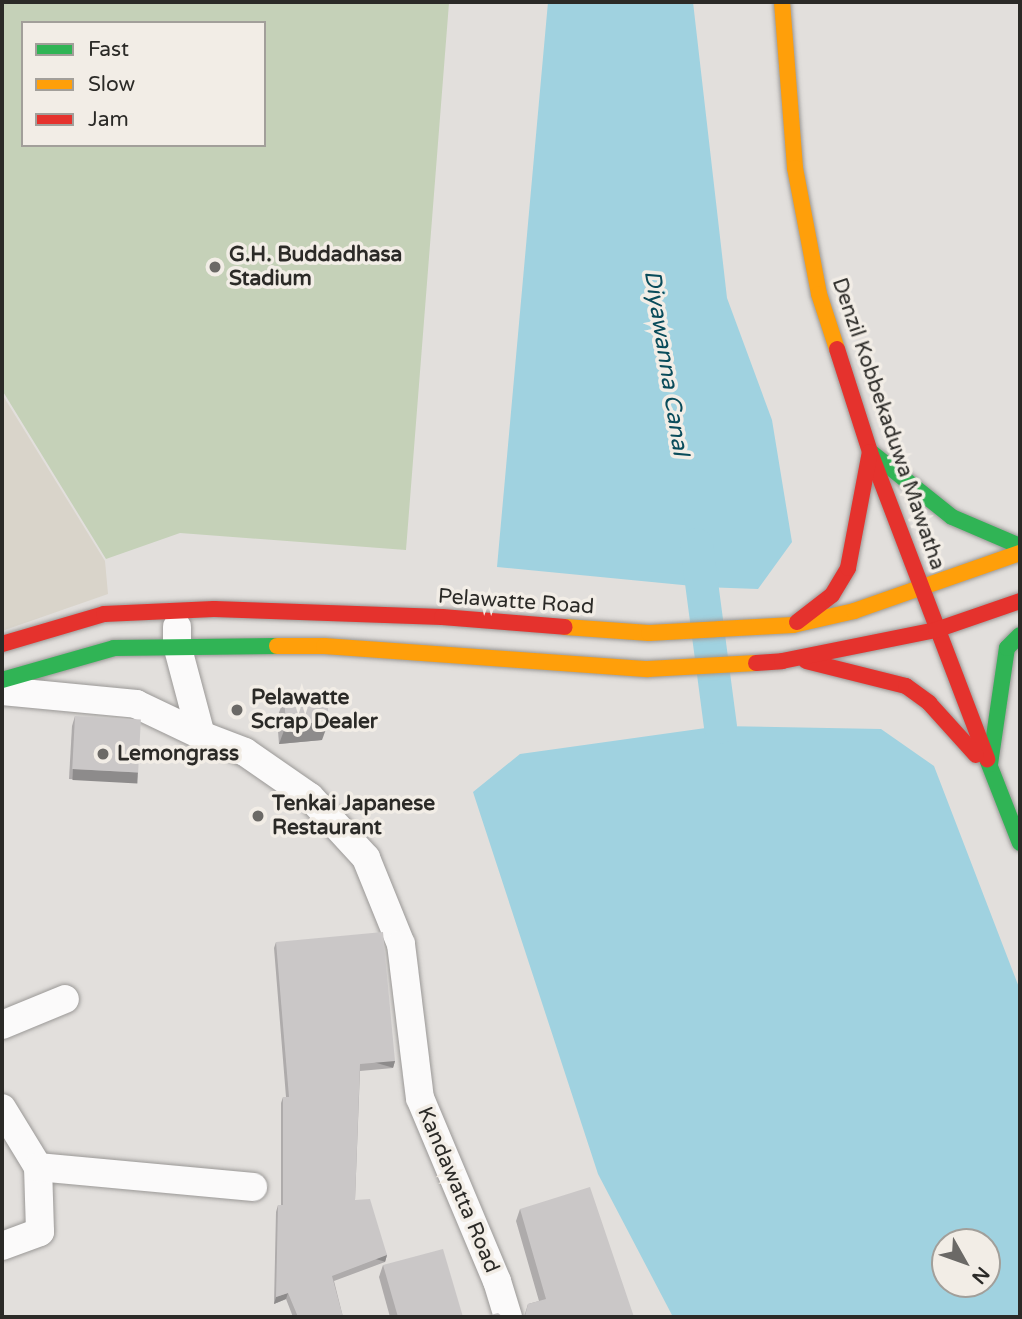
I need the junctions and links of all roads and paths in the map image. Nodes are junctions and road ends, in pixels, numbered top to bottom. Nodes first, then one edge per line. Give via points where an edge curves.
1 (782, 2) edge
2 (870, 452) junction
3 (1020, 545) edge
4 (1020, 553) edge
5 (922, 588) junction
6 (1020, 601) edge
7 (176, 611) junction
8 (786, 625) junction
9 (936, 630) junction
10 (1020, 635) edge
11 (2, 643) edge
12 (177, 645) junction
13 (789, 660) junction
14 (2, 680) edge
15 (2, 691) edge
16 (201, 735) junction
17 (990, 770) junction
18 (1020, 843) edge
19 (65, 999) dead end
20 (2, 1025) edge
21 (2, 1108) edge
22 (38, 1167) junction
23 (253, 1187) dead end
24 (2, 1246) edge
25 (508, 1317) edge

1 - 2 main road, Denzil Kobbekaduwa Mawatha via 795,168 819,294
2 - 3 main road via 952,517
2 - 5 main road, Denzil Kobbekaduwa Mawatha
2 - 8 main road via 848,568 832,594
4 - 5 main road, Pelawatte Road
5 - 8 main road, Pelawatte Road via 855,611
5 - 9 main road, Denzil Kobbekaduwa Mawatha
6 - 9 main road
7 - 8 main road, Pelawatte Road via 442,617 649,633
7 - 11 main road, Pelawatte Road via 104,614
7 - 12 street
9 - 13 main road
9 - 17 main road, Denzil Kobbekaduwa Mawatha
10 - 17 main road via 1006,648
12 - 13 main road via 324,646 648,669
12 - 14 main road via 114,648
12 - 16 street
13 - 17 main road via 906,686 929,703
15 - 16 street, Kandawatta Road via 136,704
16 - 25 street, Kandawatta Road via 245,751 310,797 366,858 401,944 420,1098
17 - 18 main road, Denzil Kobbekaduwa Mawatha
19 - 20 street
21 - 22 street
22 - 23 street
22 - 24 street via 40,1232

